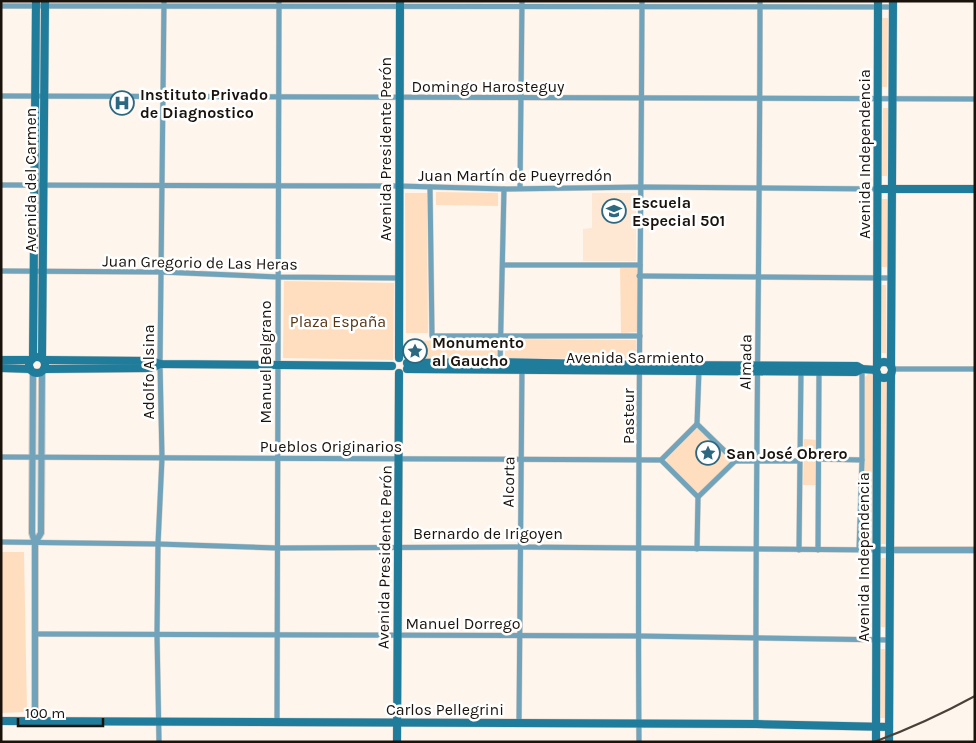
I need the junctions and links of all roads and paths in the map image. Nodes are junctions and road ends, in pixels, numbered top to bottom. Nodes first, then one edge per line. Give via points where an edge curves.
1 (760, 1) edge
2 (164, 3) edge
3 (40, 4) edge
4 (279, 4) edge
5 (400, 4) edge
6 (522, 4) edge
7 (642, 4) edge
8 (878, 4) edge
9 (893, 4) edge
10 (1, 6) edge
11 (760, 8) junction
12 (1, 96) edge
13 (35, 96) junction
14 (44, 96) junction
15 (163, 97) junction
16 (279, 97) junction
17 (399, 98) junction
18 (521, 98) junction
19 (642, 99) junction
20 (760, 99) junction
21 (878, 99) junction
22 (893, 99) junction
23 (975, 99) edge
24 (1, 184) edge
25 (34, 185) junction
26 (44, 185) junction
27 (163, 185) junction
28 (279, 186) junction
29 (399, 186) junction
30 (430, 187) junction
31 (520, 188) junction
32 (641, 188) junction
33 (760, 188) junction
34 (504, 189) junction
35 (878, 189) junction
36 (892, 189) junction
37 (975, 189) edge
38 (503, 265) junction
39 (640, 265) junction
40 (1, 272) edge
41 (34, 272) junction
42 (43, 272) junction
43 (161, 272) junction
44 (639, 276) junction
45 (759, 276) junction
46 (278, 277) junction
47 (878, 277) junction
48 (398, 278) junction
49 (891, 278) junction
50 (502, 336) junction
51 (640, 336) junction
52 (399, 358) junction
53 (1, 360) edge
54 (160, 364) junction
55 (37, 365) junction
56 (278, 365) junction
57 (392, 366) junction
58 (500, 366) junction
59 (522, 366) junction
60 (1, 368) edge
61 (640, 368) junction
62 (699, 368) junction
63 (801, 368) junction
64 (819, 368) junction
65 (404, 369) junction
66 (758, 369) junction
67 (862, 369) junction
68 (891, 369) junction
69 (975, 369) edge
70 (877, 370) junction
71 (697, 424) junction
72 (1, 457) edge
73 (33, 457) junction
74 (42, 457) junction
75 (162, 458) junction
76 (278, 458) junction
77 (521, 458) junction
78 (399, 459) junction
79 (640, 459) junction
80 (819, 459) junction
81 (661, 460) junction
82 (734, 460) junction
83 (756, 460) junction
84 (799, 460) junction
85 (862, 460) junction
86 (698, 497) junction
87 (1, 542) edge
88 (35, 542) junction
89 (158, 544) junction
90 (398, 547) junction
91 (520, 547) junction
92 (277, 548) junction
93 (638, 548) junction
94 (697, 549) junction
95 (756, 550) junction
96 (799, 550) junction
97 (818, 550) junction
98 (860, 550) junction
99 (877, 550) junction
100 (890, 550) junction
101 (975, 550) edge
102 (36, 634) junction
103 (157, 634) junction
104 (277, 635) junction
105 (397, 635) junction
106 (520, 636) junction
107 (639, 636) junction
108 (756, 639) junction
109 (877, 640) junction
110 (889, 640) junction
111 (1, 721) edge
112 (35, 722) junction
113 (159, 722) junction
114 (277, 722) junction
115 (396, 723) junction
116 (519, 723) junction
117 (639, 723) junction
118 (756, 724) junction
119 (876, 726) junction
120 (889, 727) junction
121 (159, 742) edge
122 (397, 742) edge
123 (639, 742) edge
124 (876, 742) edge
125 (889, 742) edge

1 - 11 street, Almada
2 - 3 street
2 - 4 street
2 - 15 street, Adolfo Alsina
3 - 10 street
3 - 13 main road, Avenida del Carmen
3 - 14 main road, Avenida del Carmen
4 - 5 street
4 - 16 street, Manuel Belgrano
5 - 6 street
5 - 17 main road, Avenida Presidente Perón
6 - 7 street
6 - 18 street
7 - 11 street
7 - 19 street, Pasteur
8 - 9 street
8 - 11 street
8 - 21 main road, Avenida Independencia
9 - 22 main road, Avenida Independencia
11 - 20 street, Almada
12 - 13 street, Domingo Harosteguy
13 - 14 street, Domingo Harosteguy
13 - 25 main road, Avenida del Carmen
14 - 15 street, Domingo Harosteguy
14 - 26 main road, Avenida del Carmen
15 - 16 street, Domingo Harosteguy
15 - 27 street, Adolfo Alsina
16 - 17 street, Domingo Harosteguy
16 - 28 street, Manuel Belgrano
17 - 18 street, Domingo Harosteguy
17 - 29 main road, Avenida Presidente Perón
18 - 19 street, Domingo Harosteguy
18 - 31 street
19 - 20 street, Domingo Harosteguy
19 - 32 street, Pasteur
20 - 21 street, Domingo Harosteguy
20 - 33 street, Almada
21 - 22 street, Domingo Harosteguy
21 - 35 main road, Avenida Independencia
22 - 23 street, Domingo Harosteguy
22 - 36 main road, Avenida Independencia
24 - 25 street, Juan Martín de Pueyrredón
25 - 26 street, Juan Martín de Pueyrredón
25 - 41 main road, Avenida del Carmen
26 - 27 street, Juan Martín de Pueyrredón
26 - 42 main road, Avenida del Carmen
27 - 28 street, Juan Martín de Pueyrredón
27 - 43 street, Adolfo Alsina
28 - 29 street, Juan Martín de Pueyrredón
28 - 46 street, Manuel Belgrano
29 - 30 street, Juan Martín de Pueyrredón
29 - 48 main road, Avenida Presidente Perón
30 - 34 street, Juan Martín de Pueyrredón
30 - 50 street via 432,336
31 - 32 street, Juan Martín de Pueyrredón
31 - 34 street, Juan Martín de Pueyrredón
32 - 33 street, Juan Martín de Pueyrredón
32 - 39 street, Pasteur
33 - 35 street, Juan Martín de Pueyrredón
33 - 45 street, Almada
34 - 38 street
35 - 36 main road
35 - 47 main road, Avenida Independencia
36 - 37 main road
36 - 49 main road, Avenida Independencia
38 - 39 street
38 - 50 street
39 - 44 street, Pasteur
40 - 41 street, Juan Gregorio de Las Heras
41 - 42 street, Juan Gregorio de Las Heras
41 - 55 main road, Avenida del Carmen
42 - 43 street, Juan Gregorio de Las Heras
42 - 55 main road, Avenida del Carmen
43 - 46 street, Juan Gregorio de Las Heras
43 - 54 street, Adolfo Alsina
44 - 45 street
44 - 51 street, Pasteur
45 - 47 street
45 - 66 street, Almada
46 - 48 street, Juan Gregorio de Las Heras
46 - 56 street, Manuel Belgrano
47 - 49 street
47 - 70 main road, Avenida Independencia
48 - 52 main road, Avenida Presidente Perón
49 - 68 main road, Avenida Independencia
50 - 51 street
50 - 58 street
51 - 61 street, Pasteur
52 - 57 main road
52 - 65 main road via 404,359
53 - 55 main road
54 - 55 main road via 152,368
54 - 56 main road
54 - 75 street, Adolfo Alsina
55 - 60 main road
55 - 73 street, Avenida del Carmen
55 - 74 street, Avenida del Carmen
56 - 57 main road
56 - 76 street, Manuel Belgrano
57 - 65 main road via 393,370
58 - 59 main road, Avenida Sarmiento
58 - 65 main road, Avenida Sarmiento
59 - 61 main road, Avenida Sarmiento
59 - 77 street, Alcorta
61 - 62 main road, Avenida Sarmiento
61 - 79 street, Pasteur
62 - 66 main road, Avenida Sarmiento
62 - 71 street
63 - 64 main road, Avenida Sarmiento
63 - 66 main road, Avenida Sarmiento
63 - 84 street
64 - 67 main road, Avenida Sarmiento via 856,372
64 - 80 street
65 - 78 main road, Avenida Presidente Perón
66 - 83 street, Almada
67 - 70 main road, Avenida Sarmiento
67 - 85 street
68 - 69 street
68 - 70 main road via 885,377 881,377
68 - 70 main road via 888,362 883,362
68 - 100 main road, Avenida Independencia
70 - 99 main road, Avenida Independencia
71 - 81 street
71 - 82 street
72 - 73 street, Pueblos Originarios
73 - 74 street, Pueblos Originarios
73 - 88 street, Avenida del Carmen via 32,533
74 - 75 street, Pueblos Originarios
74 - 88 street, Avenida del Carmen via 41,533
75 - 76 street, Pueblos Originarios
75 - 89 street, Adolfo Alsina
76 - 78 street, Pueblos Originarios
76 - 92 street, Manuel Belgrano
77 - 78 street, Pueblos Originarios
77 - 79 street, Pueblos Originarios
77 - 91 street, Alcorta
78 - 90 main road, Avenida Presidente Perón
79 - 81 street, Pueblos Originarios
79 - 93 street, Pasteur
80 - 85 street
80 - 97 street
81 - 86 street
82 - 83 street
82 - 86 street
83 - 84 street
83 - 95 street, Almada
84 - 96 street
85 - 98 street
86 - 94 street
87 - 88 street, Bernardo de Irigoyen
88 - 89 street, Bernardo de Irigoyen
88 - 102 street, Avenida del Carmen
89 - 92 street, Bernardo de Irigoyen
89 - 103 street, Adolfo Alsina
90 - 91 street, Bernardo de Irigoyen
90 - 92 street, Bernardo de Irigoyen
90 - 105 main road, Avenida Presidente Perón
91 - 93 street, Bernardo de Irigoyen
91 - 106 street, Alcorta
92 - 104 street, Manuel Belgrano
93 - 94 street, Bernardo de Irigoyen
93 - 107 street, Pasteur
94 - 95 street, Bernardo de Irigoyen
95 - 96 street, Bernardo de Irigoyen
95 - 108 street, Almada
96 - 97 street, Bernardo de Irigoyen
97 - 98 street, Bernardo de Irigoyen
98 - 99 street, Bernardo de Irigoyen
99 - 100 street, Bernardo de Irigoyen
99 - 109 main road, Avenida Independencia
100 - 101 street, Bernardo de Irigoyen
100 - 110 main road, Avenida Independencia
102 - 103 street, Manuel Dorrego
102 - 112 street, Avenida del Carmen
103 - 104 street, Manuel Dorrego
103 - 113 street, Adolfo Alsina
104 - 105 street, Manuel Dorrego
104 - 114 street, Manuel Belgrano
105 - 106 street, Manuel Dorrego
105 - 115 main road, Avenida Presidente Perón
106 - 107 street, Manuel Dorrego
106 - 116 street, Alcorta
107 - 108 street, Manuel Dorrego
107 - 117 street, Pasteur
108 - 109 street, Manuel Dorrego
108 - 118 street, Almada
109 - 110 street, Manuel Dorrego
109 - 119 main road, Avenida Independencia
110 - 120 main road, Avenida Independencia
111 - 112 main road, Carlos Pellegrini
112 - 113 main road, Carlos Pellegrini
113 - 114 main road, Carlos Pellegrini
113 - 121 street, Adolfo Alsina
114 - 115 main road, Carlos Pellegrini
115 - 116 main road, Carlos Pellegrini
115 - 122 main road, Avenida Presidente Perón
116 - 117 main road, Carlos Pellegrini
117 - 118 main road, Carlos Pellegrini
117 - 123 street, Pasteur
118 - 119 main road, Carlos Pellegrini
119 - 120 main road, Carlos Pellegrini
119 - 124 main road, Avenida Independencia
120 - 125 main road, Avenida Independencia

